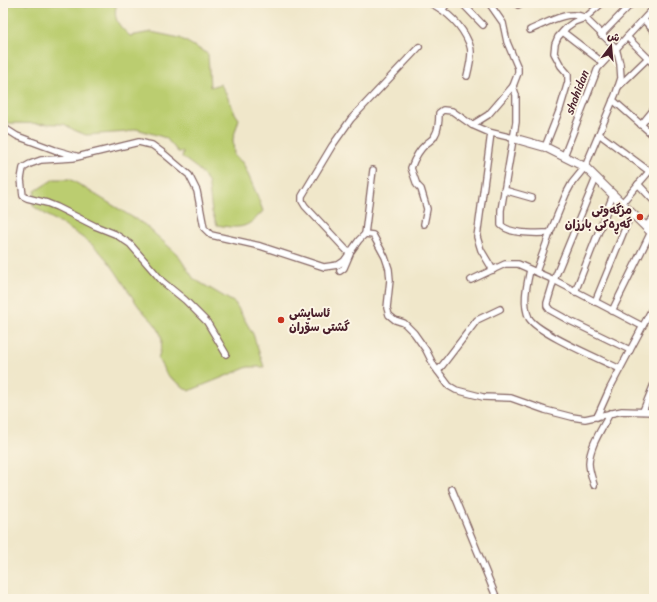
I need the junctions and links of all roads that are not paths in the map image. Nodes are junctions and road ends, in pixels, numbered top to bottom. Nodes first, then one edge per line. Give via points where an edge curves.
1 (430, 3) edge
2 (448, 3) edge
3 (462, 3) edge
4 (489, 3) edge
5 (516, 3) edge
6 (522, 3) edge
7 (602, 3) edge
8 (632, 3) edge
9 (654, 8) edge
10 (442, 10) junction
11 (585, 18) junction
12 (644, 20) junction
13 (483, 25) dead end
14 (530, 30) dead end
15 (654, 31) edge
16 (563, 32) junction
17 (601, 35) junction
18 (627, 37) junction
19 (419, 47) dead end
20 (616, 48) junction
21 (648, 58) junction
22 (602, 62) junction
23 (654, 65) edge
24 (467, 76) dead end
25 (513, 86) junction
26 (618, 87) junction
27 (613, 100) junction
28 (654, 109) edge
29 (472, 125) junction
30 (641, 125) junction
31 (3, 127) edge
32 (491, 133) junction
33 (599, 134) junction
34 (654, 136) edge
35 (513, 138) junction
36 (545, 147) junction
37 (564, 156) junction
38 (78, 157) junction
39 (654, 166) edge
40 (585, 167) junction
41 (373, 170) dead end
42 (650, 171) junction
43 (596, 178) junction
44 (638, 184) junction
45 (504, 190) junction
46 (613, 195) junction
47 (532, 198) dead end
48 (654, 201) edge
49 (622, 204) junction
50 (631, 214) junction
51 (654, 217) edge
52 (424, 224) dead end
53 (650, 231) edge
54 (550, 233) junction
55 (365, 234) junction
56 (350, 254) junction
57 (493, 270) junction
58 (530, 270) junction
59 (340, 271) dead end
60 (536, 272) junction
61 (471, 280) dead end
62 (554, 280) junction
63 (575, 292) junction
64 (595, 302) junction
65 (654, 304) edge
66 (500, 309) dead end
67 (612, 311) junction
68 (642, 326) junction
69 (630, 350) junction
70 (226, 354) dead end
71 (620, 369) junction
72 (438, 371) junction
73 (654, 384) edge
74 (643, 411) junction
75 (654, 412) edge
76 (610, 413) junction
77 (597, 417) junction
78 (594, 485) dead end
79 (452, 489) dead end
80 (497, 599) edge

1 - 10 street
2 - 10 street
3 - 13 street
4 - 25 street via 503,23 507,42 518,68
5 - 6 street
7 - 11 street
8 - 17 street
9 - 12 street, shahidan
10 - 24 street via 461,28 471,50
11 - 14 street via 569,15
11 - 16 street via 574,22
11 - 17 street
12 - 15 street
12 - 18 street, shahidan
16 - 22 street
16 - 36 street via 555,44 554,53 568,74 568,82
17 - 20 street
18 - 20 street, shahidan
18 - 21 street
19 - 56 street via 351,119 302,196 305,206
20 - 22 street, shahidan
20 - 26 street via 621,78
21 - 23 street
21 - 26 street
22 - 37 street, shahidan
25 - 29 street via 488,115
25 - 35 street via 516,113
26 - 27 street
27 - 30 street
27 - 33 street
28 - 30 street
29 - 32 street
29 - 52 street via 452,111 443,110 439,113 436,135 414,160 411,168 428,209
30 - 34 street
31 - 38 street via 17,136
32 - 35 street
32 - 57 street via 477,237 481,250
33 - 40 street
33 - 42 street
35 - 36 street
35 - 45 street
36 - 37 street
37 - 40 street
38 - 56 street via 139,142 152,145 189,175 197,191 204,228 212,235 260,246 324,267 338,265
38 - 70 street via 41,160 23,168 23,196 57,207 115,234 130,244 163,282 207,322
39 - 42 street
40 - 43 street
40 - 54 street via 572,183
41 - 55 street
42 - 44 street
43 - 46 street
43 - 62 street
44 - 48 street
44 - 49 street
45 - 47 street
45 - 54 street via 500,220 504,228 522,233
46 - 49 street
46 - 63 street
49 - 50 street
50 - 53 street
50 - 64 street
51 - 53 street
53 - 67 street
54 - 60 street
55 - 56 street
55 - 72 street via 373,235 385,257 390,280 386,308 389,315 414,333
56 - 59 street
57 - 58 street via 512,263
57 - 61 street
58 - 60 street
58 - 71 street via 527,309 534,324
60 - 62 street
62 - 63 street
62 - 69 street via 547,303 550,310
63 - 64 street
64 - 67 street
65 - 68 street
66 - 72 street via 477,320
67 - 68 street
68 - 69 street
69 - 71 street
71 - 77 street
72 - 77 street via 449,386 467,394 511,398 572,417
73 - 74 street
74 - 75 street
74 - 76 street
76 - 77 street
76 - 78 street via 596,438 589,464
79 - 80 street

